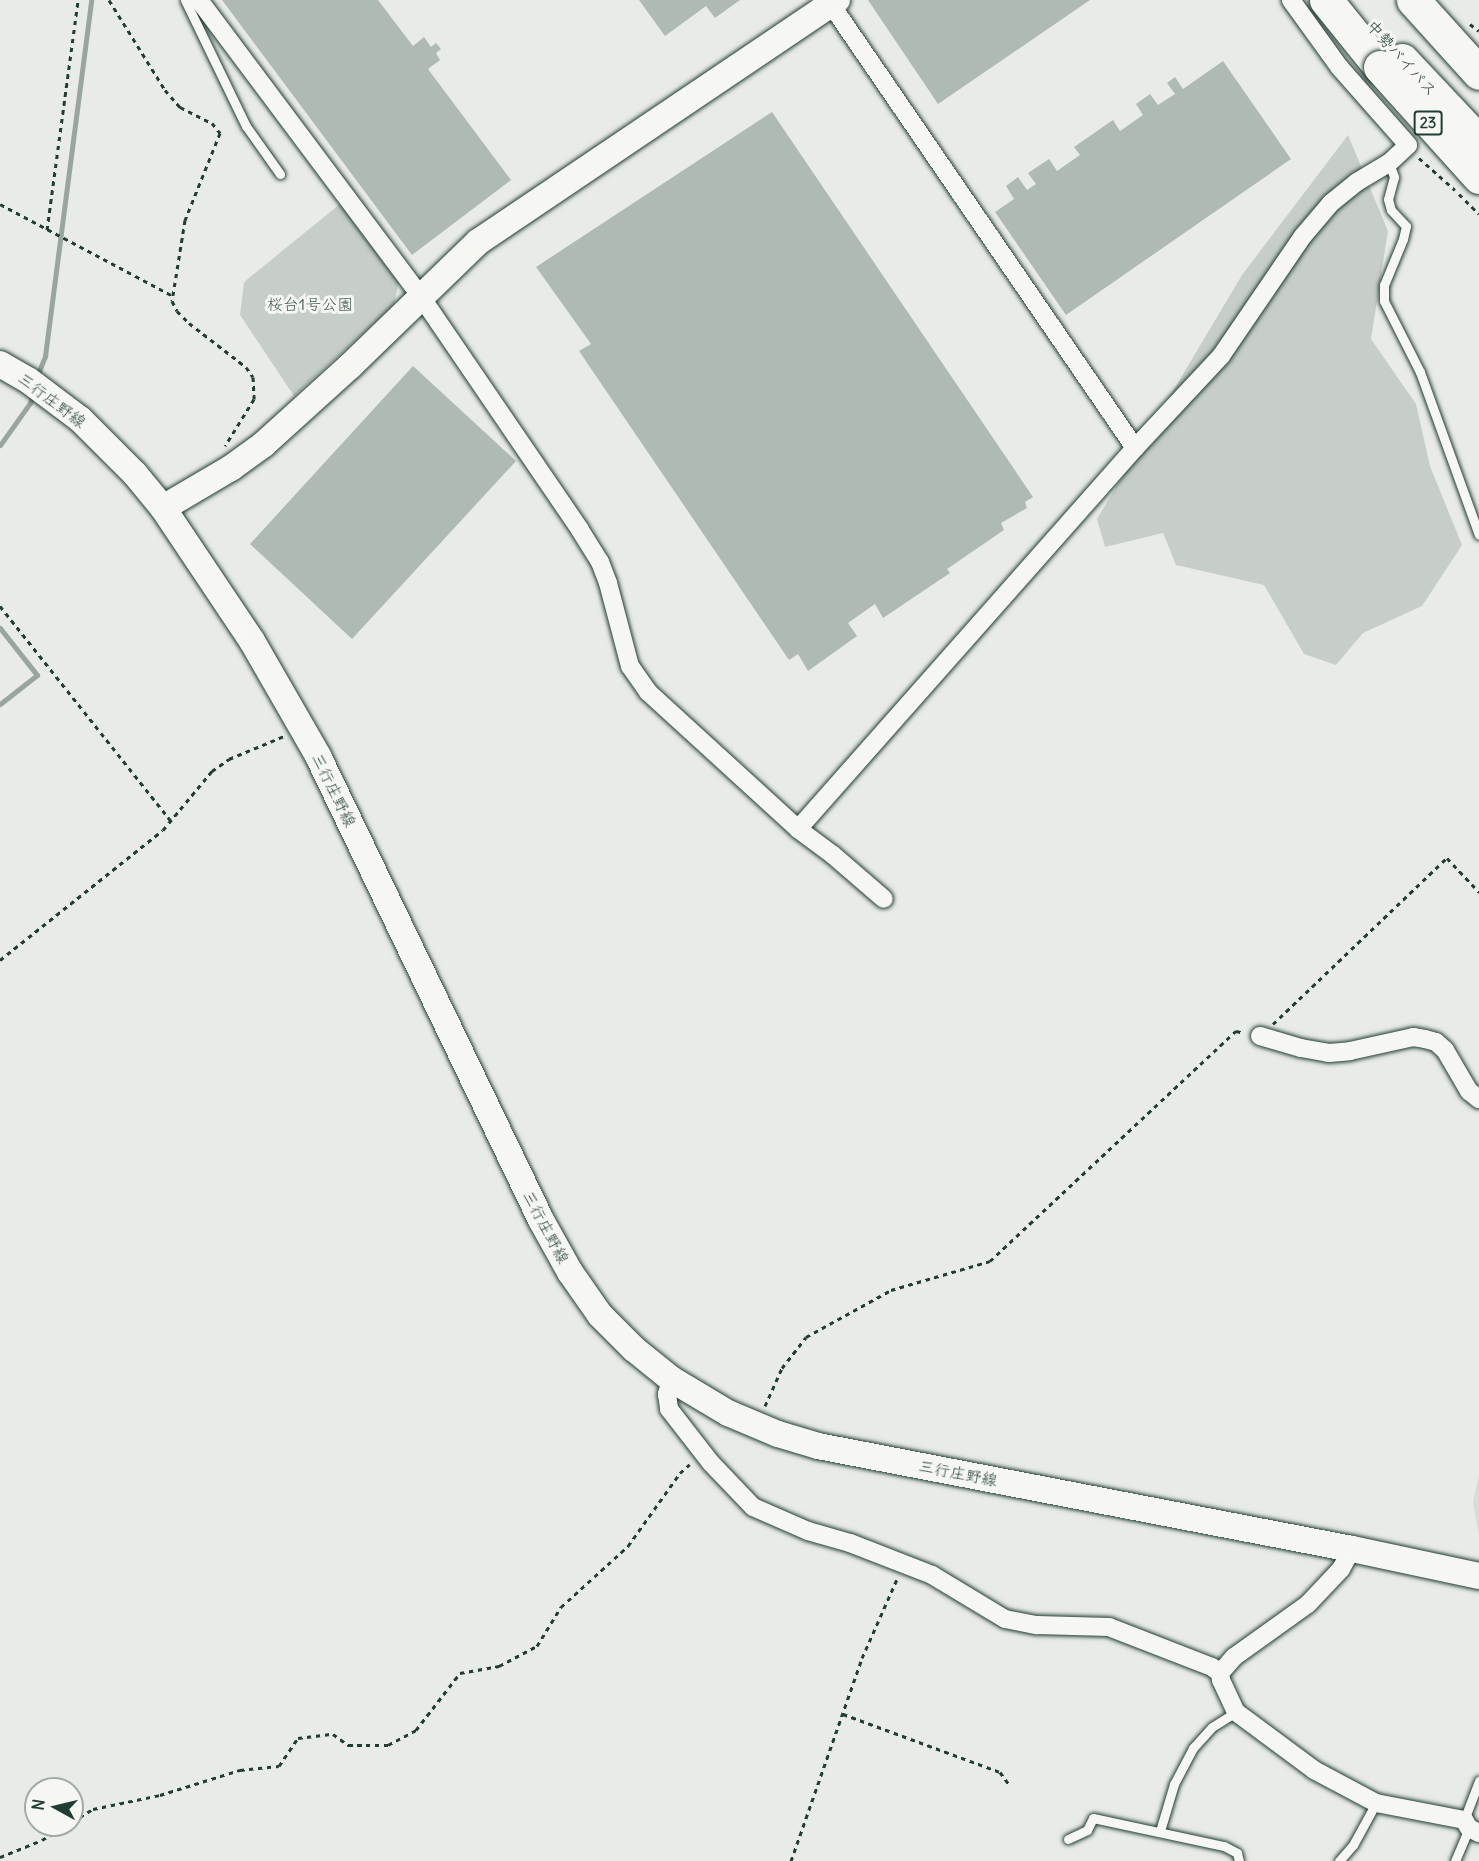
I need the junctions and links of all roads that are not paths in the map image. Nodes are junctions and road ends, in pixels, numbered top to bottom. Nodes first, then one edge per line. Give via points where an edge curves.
1 (185, 0) edge
2 (199, 0) edge
3 (1291, 0) edge
4 (1326, 0) edge
5 (1350, 0) edge
6 (1413, 0) edge
7 (832, 1) edge
8 (1387, 59) junction
9 (1479, 73) edge
10 (1479, 142) edge
11 (1389, 163) junction
12 (280, 174) dead end
13 (1479, 177) edge
14 (422, 298) junction
15 (0, 364) edge
16 (1135, 448) junction
17 (163, 508) junction
18 (1479, 535) edge
19 (798, 829) junction
20 (884, 899) dead end
21 (1260, 1036) road end
22 (1479, 1099) edge
23 (671, 1379) junction
24 (1352, 1549) junction
25 (1479, 1576) edge
26 (1220, 1673) junction
27 (1236, 1712) junction
28 (1479, 1781) edge
29 (1376, 1803) junction
30 (1471, 1827) edge
31 (1160, 1831) junction
32 (1068, 1839) dead end
33 (1239, 1861) edge
34 (1339, 1861) edge
35 (1455, 1861) edge

1 - 12 lane via 246,126
2 - 14 street
3 - 11 street via 1340,68 1408,146
4 - 8 highway, 23
5 - 8 highway, 中勢バイパス / 23
6 - 9 highway
7 - 14 main road via 478,242
7 - 16 street
8 - 10 highway, 中勢バイパス / 23, bridge
8 - 13 highway, 23, bridge
11 - 16 street via 1330,203 1221,356
11 - 18 lane via 1394,177 1388,199 1391,210 1406,226 1384,285 1384,301 1424,382
14 - 17 main road via 264,444
14 - 19 street via 600,562 627,658 648,692
15 - 17 main road, 三行庄野線 via 49,395 108,444
16 - 19 street
17 - 23 main road, 三行庄野線 via 252,641 318,756 558,1252 600,1315
19 - 20 street
21 - 22 street via 1329,1053 1413,1037 1436,1042
23 - 24 main road, 三行庄野線 via 728,1413 818,1446
23 - 26 street via 669,1409 753,1507 932,1575 1005,1619 1029,1624 1109,1627
24 - 25 main road, 三行庄野線
24 - 26 street via 1341,1569 1308,1604 1234,1657
26 - 27 street
27 - 29 street via 1314,1770
27 - 31 lane via 1212,1727 1193,1748 1174,1784
28 - 30 lane
29 - 30 street
29 - 34 lane via 1353,1845
30 - 35 lane
31 - 32 lane via 1093,1818 1087,1830
31 - 33 lane via 1233,1849

